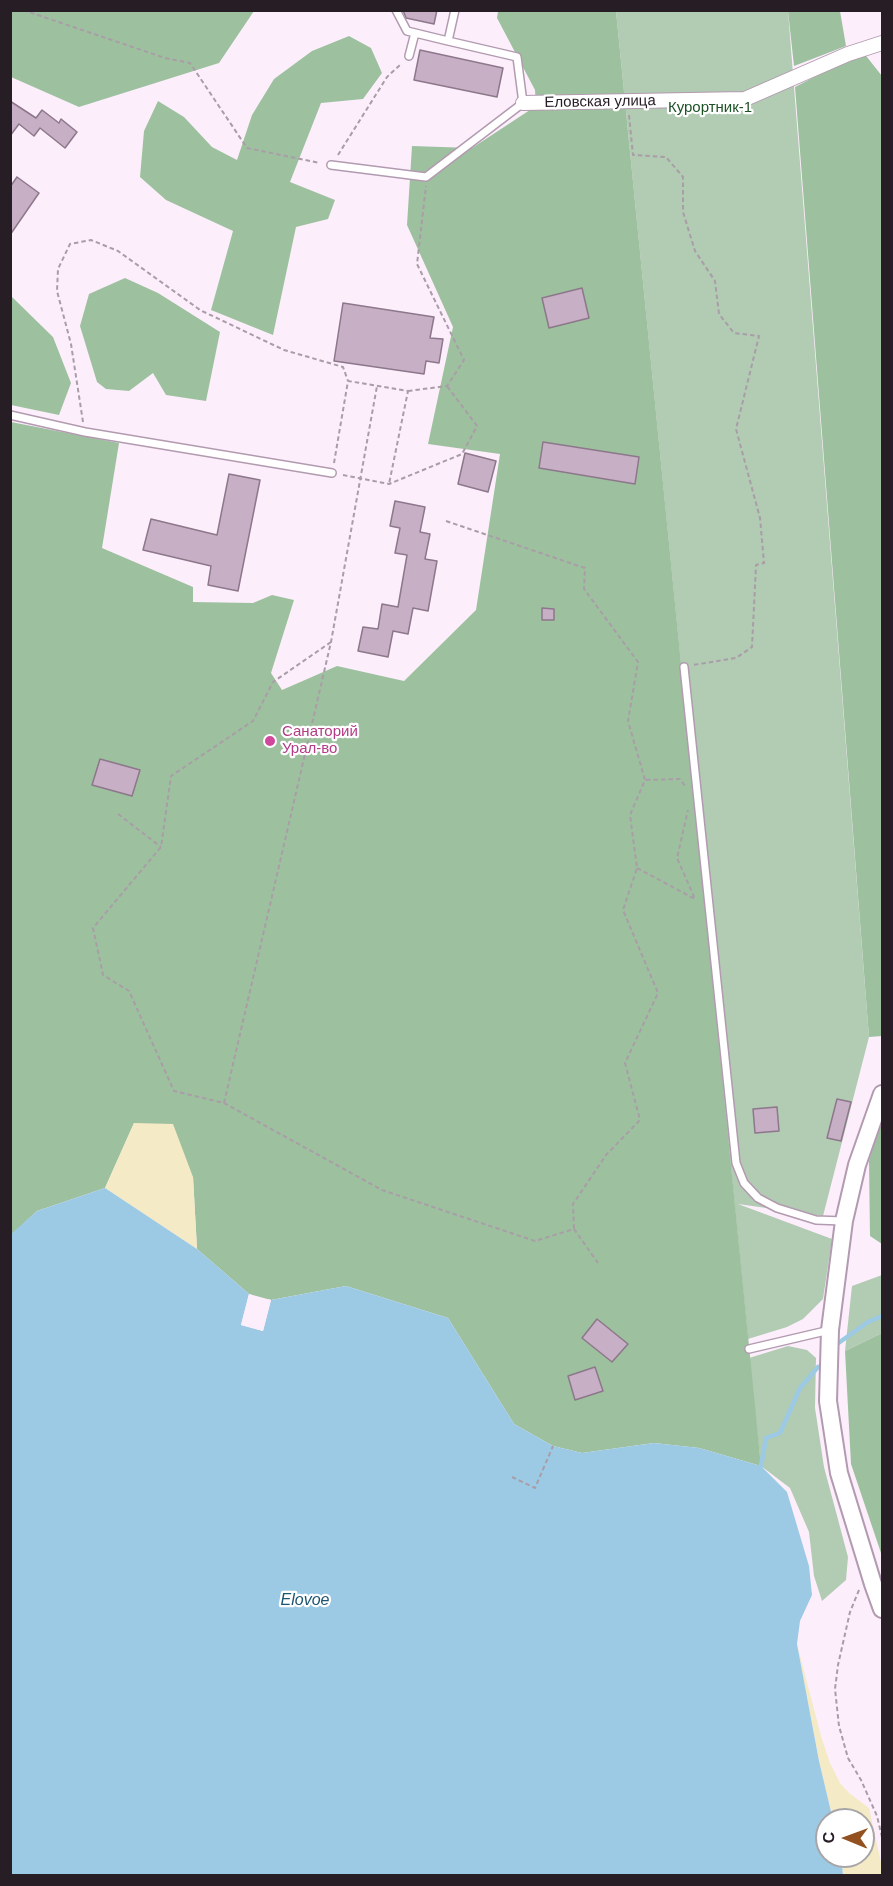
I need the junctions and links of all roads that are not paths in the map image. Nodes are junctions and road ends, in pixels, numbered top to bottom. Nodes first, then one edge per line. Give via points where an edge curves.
1 (396, 10) edge
2 (455, 10) edge
3 (415, 33) junction
4 (448, 41) junction
5 (882, 43) edge
6 (409, 56) road end
7 (523, 103) junction
8 (331, 165) road end
9 (10, 415) edge
10 (332, 472) road end
11 (684, 666) road end
12 (882, 1094) edge
13 (844, 1221) junction
14 (830, 1330) junction
15 (749, 1349) dead end
16 (882, 1609) edge

1 - 3 lane via 407,31
2 - 4 lane
3 - 4 lane
3 - 6 lane
4 - 7 lane via 517,57
5 - 7 street, Еловская улица via 745,99
7 - 8 lane via 426,177
9 - 10 lane via 85,432
11 - 13 lane via 736,1162 744,1183 758,1198 777,1209 816,1220
12 - 13 street via 857,1166
13 - 14 street
14 - 15 lane
14 - 16 street via 828,1401 839,1473

